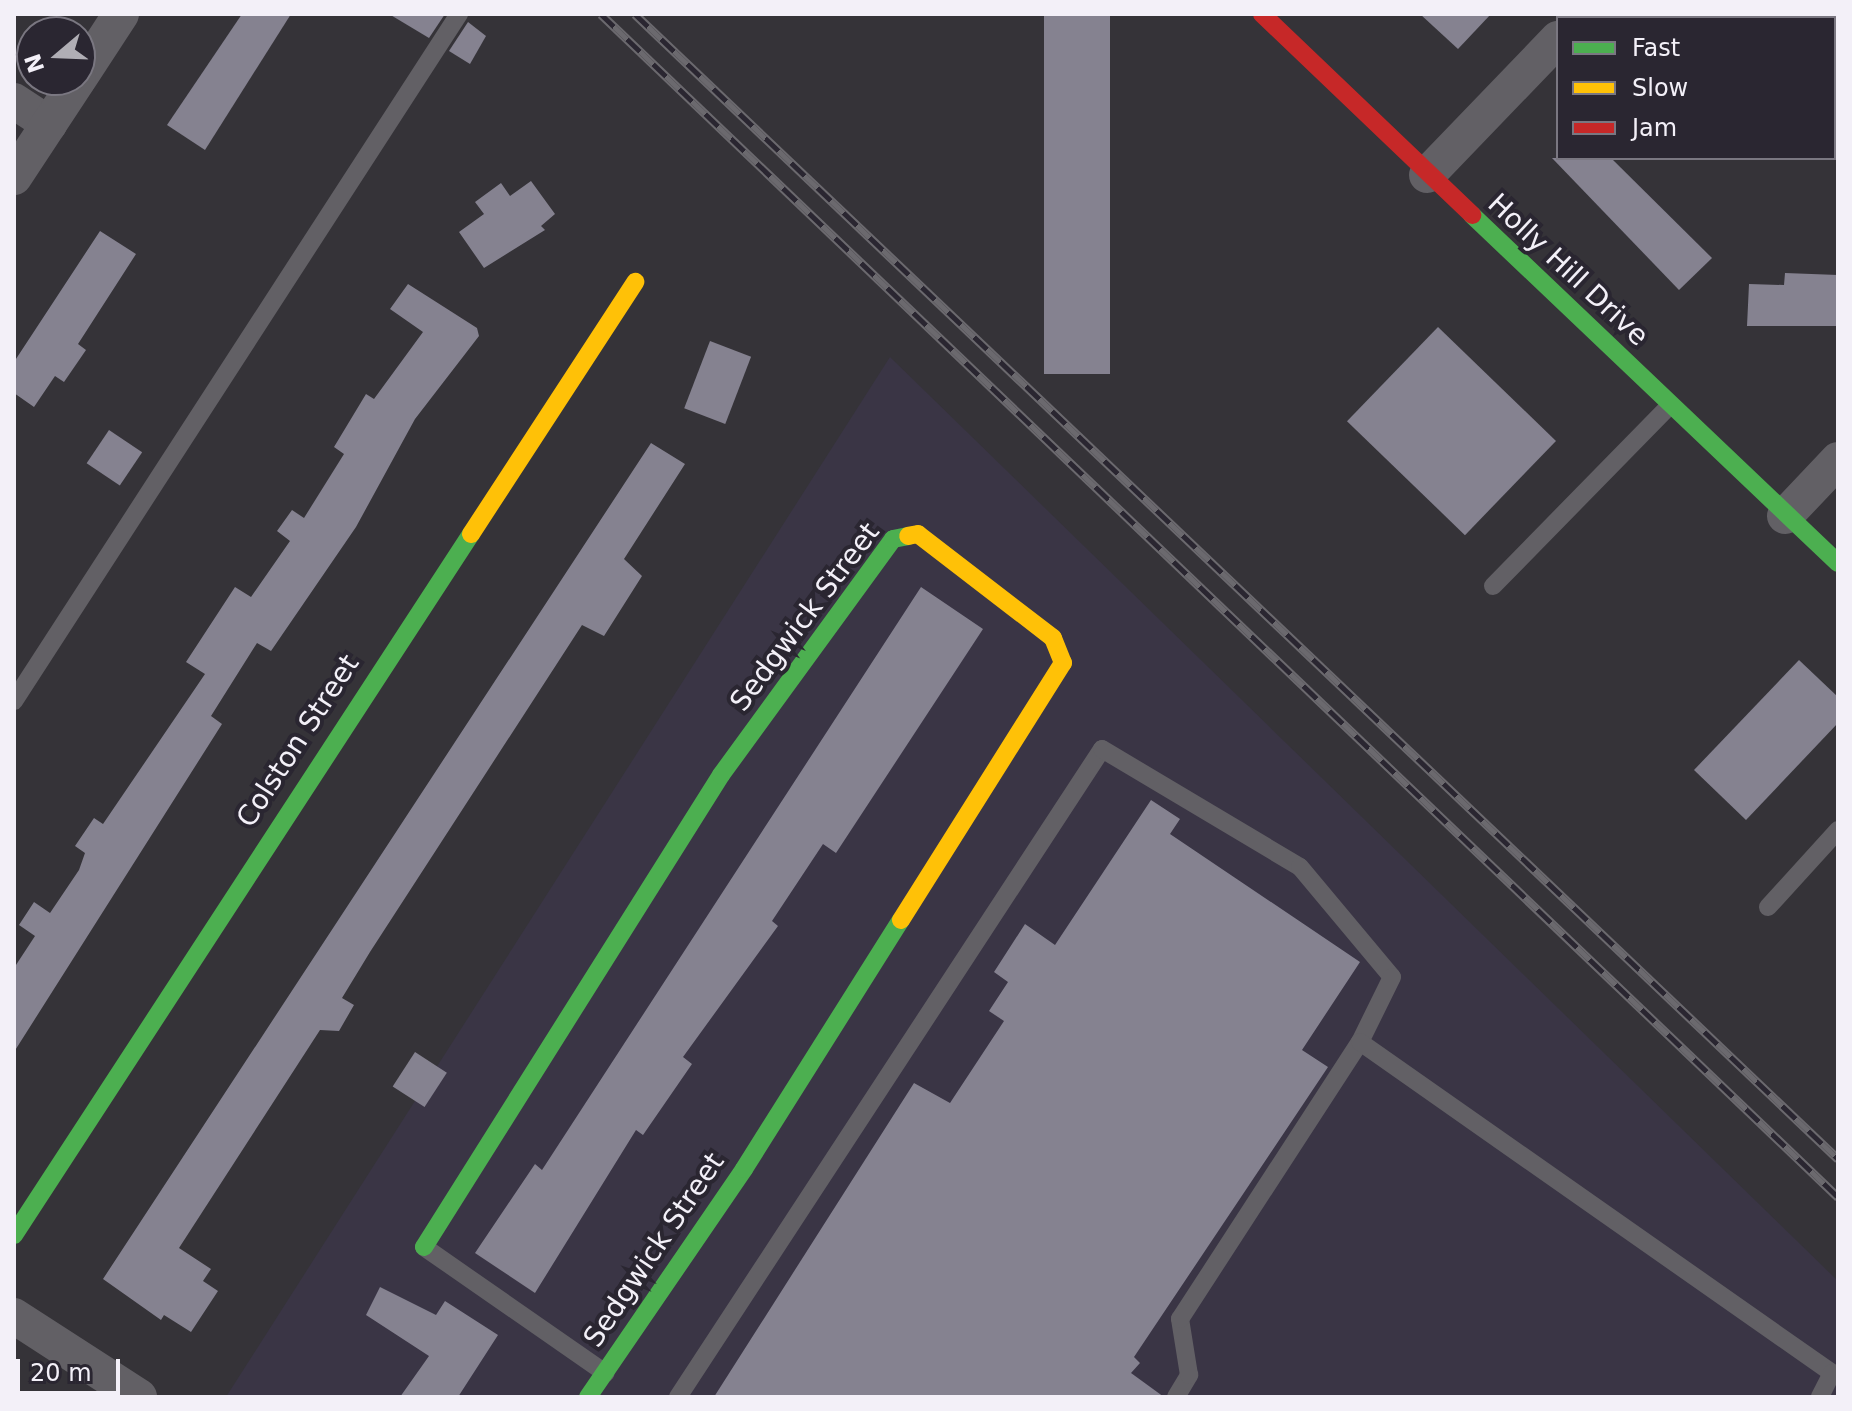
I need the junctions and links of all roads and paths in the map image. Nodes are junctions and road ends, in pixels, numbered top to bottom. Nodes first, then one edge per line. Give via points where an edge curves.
1 (121, 14) edge
2 (459, 14) edge
3 (1262, 14) edge
4 (1556, 41) edge
5 (96, 53) edge
6 (68, 96) edge
7 (14, 101) edge
8 (49, 124) junction
9 (1427, 175) junction
10 (14, 177) edge
11 (635, 282) dead end
12 (1670, 405) junction
13 (1838, 460) edge
14 (1785, 516) junction
15 (1838, 563) edge
16 (1493, 586) dead end
17 (14, 701) edge
18 (1838, 830) edge
19 (1768, 907) dead end
20 (1360, 1042) junction
21 (14, 1235) edge
22 (424, 1247) joint
23 (14, 1316) edge
24 (605, 1373) junction
25 (139, 1397) edge
26 (588, 1397) edge
27 (678, 1397) edge
28 (1176, 1397) edge
29 (1820, 1397) edge

1 - 5 street
2 - 17 lane
3 - 9 street, Holly Hill Drive
4 - 9 street
6 - 8 street
7 - 8 street
8 - 10 street
9 - 12 street, Holly Hill Drive
11 - 21 street, Colston Street
12 - 14 street, Holly Hill Drive
12 - 16 lane
13 - 14 street
14 - 15 street, Holly Hill Drive
18 - 19 lane
20 - 27 lane via 1392,977 1300,867 1102,749
20 - 28 lane via 1180,1319 1189,1375
20 - 29 lane via 1832,1373
22 - 24 lane
22 - 24 street, Sedgwick Street via 721,775 893,539 918,534 1053,638 1063,663 744,1169
23 - 25 street
24 - 26 street, Sedgwick Street

